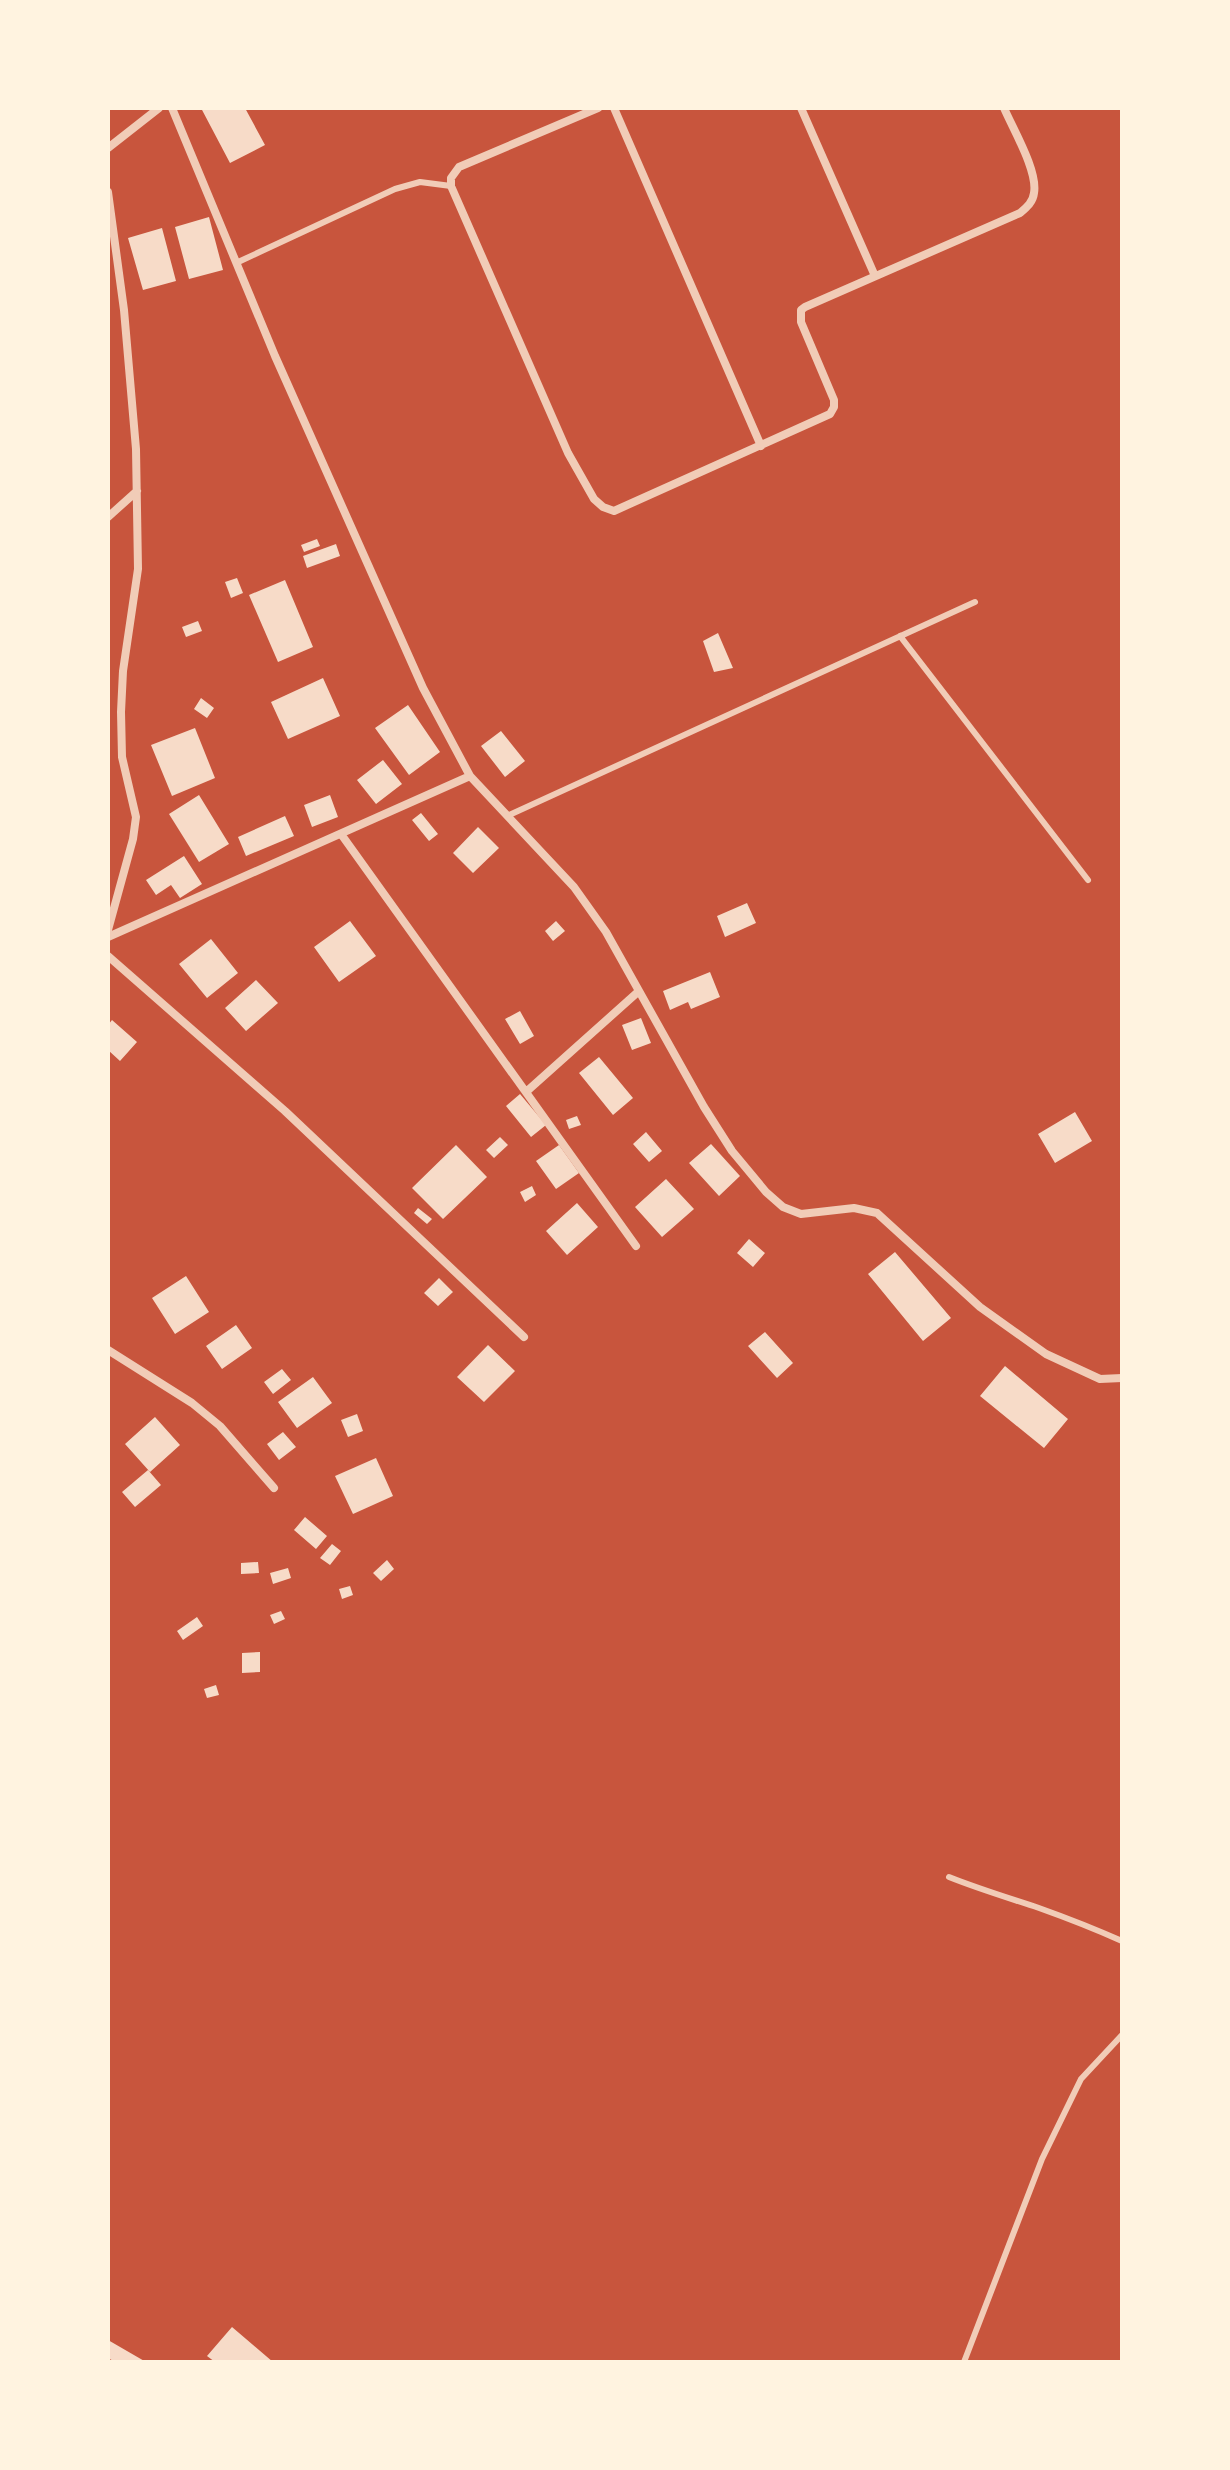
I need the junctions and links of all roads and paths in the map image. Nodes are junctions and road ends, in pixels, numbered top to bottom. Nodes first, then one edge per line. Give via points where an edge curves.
1 (159, 108) edge
2 (172, 108) edge
3 (598, 108) edge
4 (614, 108) edge
5 (801, 108) edge
6 (1004, 108) edge
7 (108, 148) edge
8 (451, 186) junction
9 (108, 192) edge
10 (236, 263) junction
11 (875, 276) junction
12 (761, 446) junction
13 (137, 491) junction
14 (108, 517) edge
15 (975, 602) dead end
16 (900, 636) junction
17 (470, 776) junction
18 (507, 816) junction
19 (341, 834) junction
20 (1088, 880) dead end
21 (108, 930) edge
22 (108, 937) edge
23 (108, 956) edge
24 (639, 991) junction
25 (526, 1092) junction
26 (636, 1246) dead end
27 (524, 1337) dead end
28 (108, 1350) edge
29 (1122, 1378) edge
30 (274, 1488) dead end
31 (949, 1877) dead end
32 (1122, 1941) edge
33 (1122, 2035) edge
34 (964, 2362) edge

1 - 7 street
2 - 10 street
3 - 8 street via 459,167
4 - 12 street
5 - 11 street
6 - 11 street via 1033,178 1030,205
8 - 10 lane via 420,182 395,189
8 - 12 street via 568,453 603,507 621,509
9 - 13 street via 124,310
10 - 17 street via 423,688
11 - 12 street via 801,310 834,407 824,418
13 - 14 street
13 - 21 street via 138,569 121,712 122,757 136,817
15 - 16 lane
16 - 18 lane
16 - 20 lane
17 - 18 street
17 - 19 street
18 - 24 street via 574,887
19 - 22 street
19 - 25 street
23 - 27 street via 285,1111
24 - 25 street
24 - 29 street via 732,1151 783,1207 801,1214 854,1208 877,1213 980,1307 1046,1354 1100,1379
25 - 26 street
28 - 30 street via 211,1418
31 - 32 lane
33 - 34 lane via 1081,2079 1042,2159

